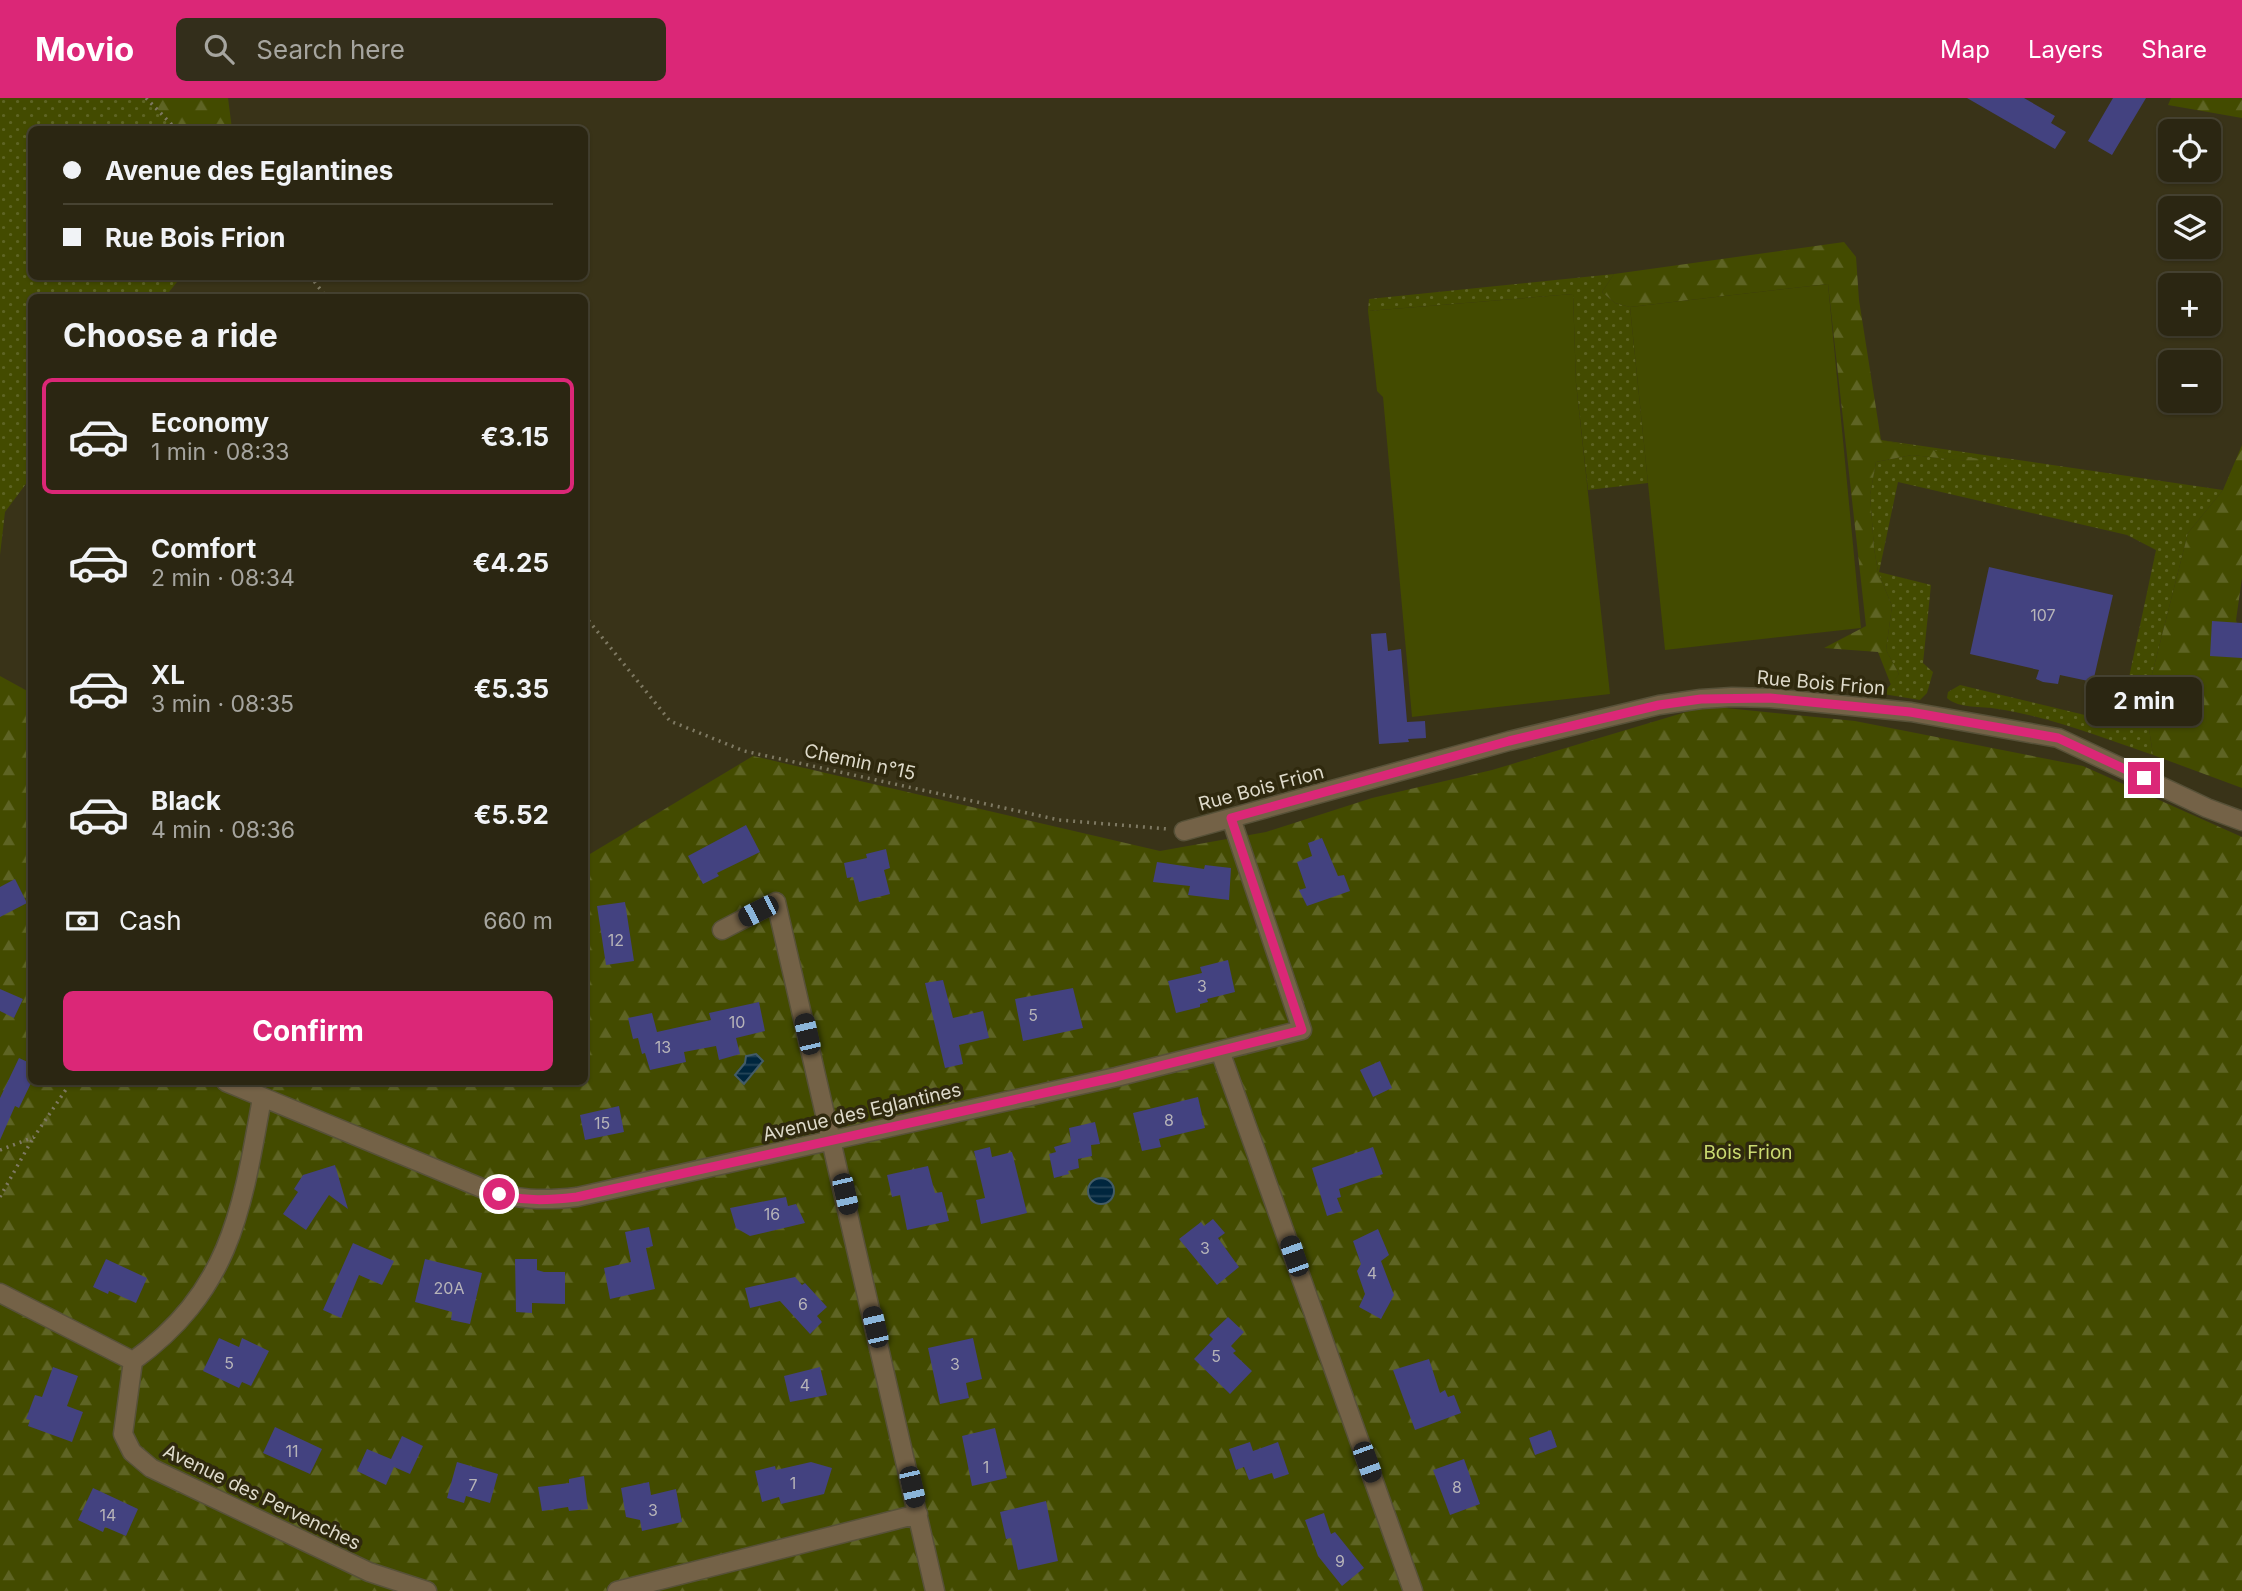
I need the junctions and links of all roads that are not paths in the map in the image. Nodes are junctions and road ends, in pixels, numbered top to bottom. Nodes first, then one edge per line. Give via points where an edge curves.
1 (1231, 818) junction
2 (2242, 821) edge
3 (1184, 831) road end
4 (722, 930) dead end
5 (1220, 1051) junction
6 (233, 1085) edge
7 (262, 1098) junction
8 (833, 1140) junction
9 (0, 1293) edge
10 (133, 1361) junction
11 (918, 1514) junction
12 (427, 1591) edge
13 (617, 1591) edge
14 (936, 1591) edge
15 (1413, 1591) edge

1 - 2 street, Rue Bois Frion via 1659,705 1770,698 1910,712 2058,738
1 - 3 street, Rue Bois Frion
1 - 5 street, Avenue des Eglantines via 1302,1030
4 - 8 street via 776,902
5 - 8 street, Avenue des Eglantines
5 - 15 street
6 - 7 street, Avenue des Eglantines
7 - 8 street, Avenue des Eglantines via 513,1198 577,1197
7 - 10 street via 245,1192 222,1257 188,1313
8 - 11 street
9 - 10 street
10 - 12 street, Avenue des Pervenches via 124,1434 132,1452 151,1468 369,1572
11 - 13 street
11 - 14 street

